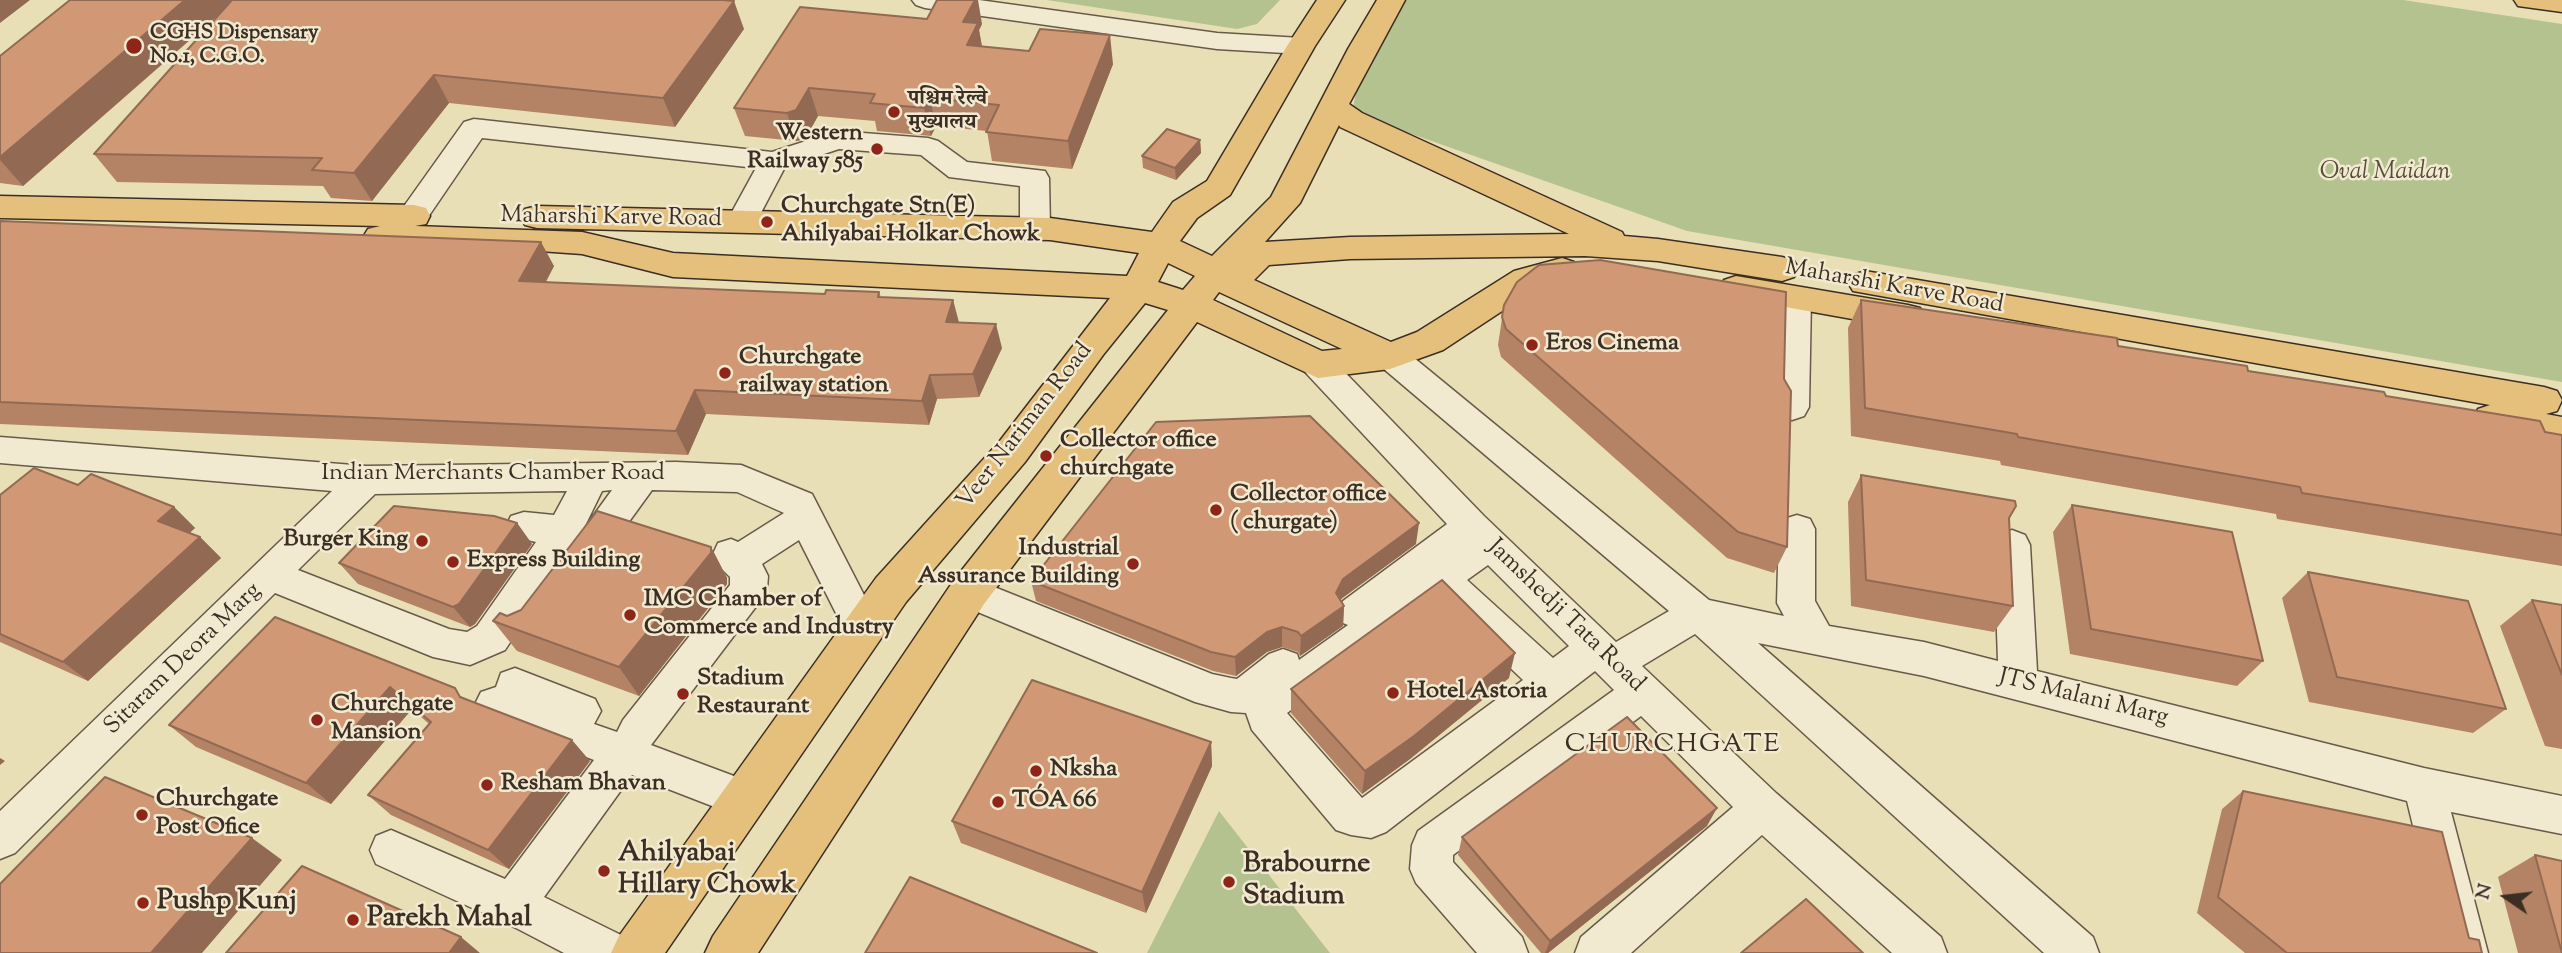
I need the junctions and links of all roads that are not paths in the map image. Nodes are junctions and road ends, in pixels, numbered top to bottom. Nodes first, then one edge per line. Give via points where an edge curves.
1 (925, 0) edge
2 (1331, 0) edge
3 (1391, 0) edge
4 (2528, 0) edge
5 (2562, 4) edge
6 (1301, 46) junction
7 (1332, 106) junction
8 (774, 161) junction
9 (0, 207) edge
10 (1185, 210) junction
11 (413, 216) junction
12 (742, 221) junction
13 (0, 227) edge
14 (1043, 229) junction
15 (1160, 245) junction
16 (1626, 247) junction
17 (1213, 287) junction
18 (1138, 288) junction
19 (1795, 298) junction
20 (1390, 356) junction
21 (1318, 365) junction
22 (2562, 404) edge
23 (1792, 407) edge
24 (2562, 431) edge
25 (0, 450) edge
26 (642, 477) junction
27 (591, 478) junction
28 (366, 480) junction
29 (806, 517) junction
30 (524, 526) dead end
31 (1797, 529) dead end
32 (564, 531) junction
33 (1480, 535) junction
34 (2012, 545) edge
35 (270, 575) junction
36 (1441, 579) junction
37 (969, 592) junction
38 (1698, 613) junction
39 (529, 627) edge
40 (863, 630) junction
41 (1817, 640) junction
42 (1605, 655) junction
43 (1551, 681) junction
44 (2018, 681) junction
45 (1643, 692) junction
46 (505, 695) dead end
47 (631, 742) junction
48 (2424, 787) junction
49 (751, 788) junction
50 (1761, 807) junction
51 (2562, 815) edge
52 (0, 839) edge
53 (391, 850) dead end
54 (512, 905) junction
55 (609, 953) edge
56 (636, 953) edge
57 (730, 953) edge
58 (1506, 953) edge
59 (1597, 953) edge
60 (1925, 953) edge
61 (2077, 953) edge
62 (2466, 953) edge

1 - 6 street via 1217,41
2 - 6 main road, Veer Nariman Road
3 - 7 main road
4 - 5 main road
6 - 10 main road, Veer Nariman Road via 1219,188
7 - 16 main road via 1351,120
7 - 17 main road via 1284,203
8 - 11 street via 474,128
8 - 12 street
8 - 14 street via 837,140 928,147 959,170 1035,178
9 - 11 main road, Maharshi Karve Road
10 - 14 main road
10 - 15 main road, Veer Nariman Road
11 - 12 main road, Maharshi Karve Road
12 - 14 main road, Maharshi Karve Road
13 - 18 main road, Maharshi Karve Road via 525,239 582,243 673,265
14 - 15 main road, Maharshi Karve Road
15 - 17 main road, Maharshi Karve Road
15 - 18 main road, Veer Nariman Road
16 - 17 main road, Maharshi Karve Road via 1305,249 1260,254
16 - 22 main road, Maharshi Karve Road via 1813,274
17 - 18 main road, Maharshi Karve Road
17 - 20 main road
17 - 21 main road, Jamshedji Tata Road
17 - 37 main road
18 - 40 main road, Veer Nariman Road via 1012,452 891,590
19 - 20 main road, Maharshi Karve Road via 1587,267 1556,270 1526,279 1430,341
19 - 23 street
19 - 24 main road, Maharshi Karve Road
20 - 21 main road, Maharshi Karve Road
20 - 38 street
21 - 33 street, Jamshedji Tata Road
25 - 28 street, Indian Merchants Chamber Road
26 - 27 street, Indian Merchants Chamber Road
26 - 29 street, Indian Merchants Chamber Road via 741,479 799,504
26 - 39 street
27 - 28 street, Indian Merchants Chamber Road
27 - 32 street
28 - 35 street, Sitaram Deora Marg
29 - 40 street, Indian Merchants Chamber Road
29 - 47 street via 735,557 749,576 748,589
30 - 32 street
31 - 41 street via 1796,603
32 - 35 street via 491,638 470,649 447,645
33 - 36 street
33 - 37 street via 1243,697 1209,690
33 - 42 street, Jamshedji Tata Road
34 - 44 street
35 - 52 street, Sitaram Deora Marg
36 - 43 street
36 - 43 street via 1267,705 1266,718 1352,816 1371,818
37 - 57 main road
38 - 41 street, JTS Malani Marg
38 - 42 street
38 - 61 street
40 - 49 main road, Veer Nariman Road
41 - 44 street, JTS Malani Marg
42 - 43 street
42 - 45 street, Jamshedji Tata Road
44 - 48 street, JTS Malani Marg
45 - 50 street, Jamshedji Tata Road
45 - 58 street via 1433,845 1431,869
46 - 47 street
47 - 49 street
47 - 54 street
48 - 51 street, JTS Malani Marg
48 - 62 street
49 - 56 main road, Veer Nariman Road
50 - 59 street
50 - 60 street, Jamshedji Tata Road
53 - 54 street
54 - 55 street

